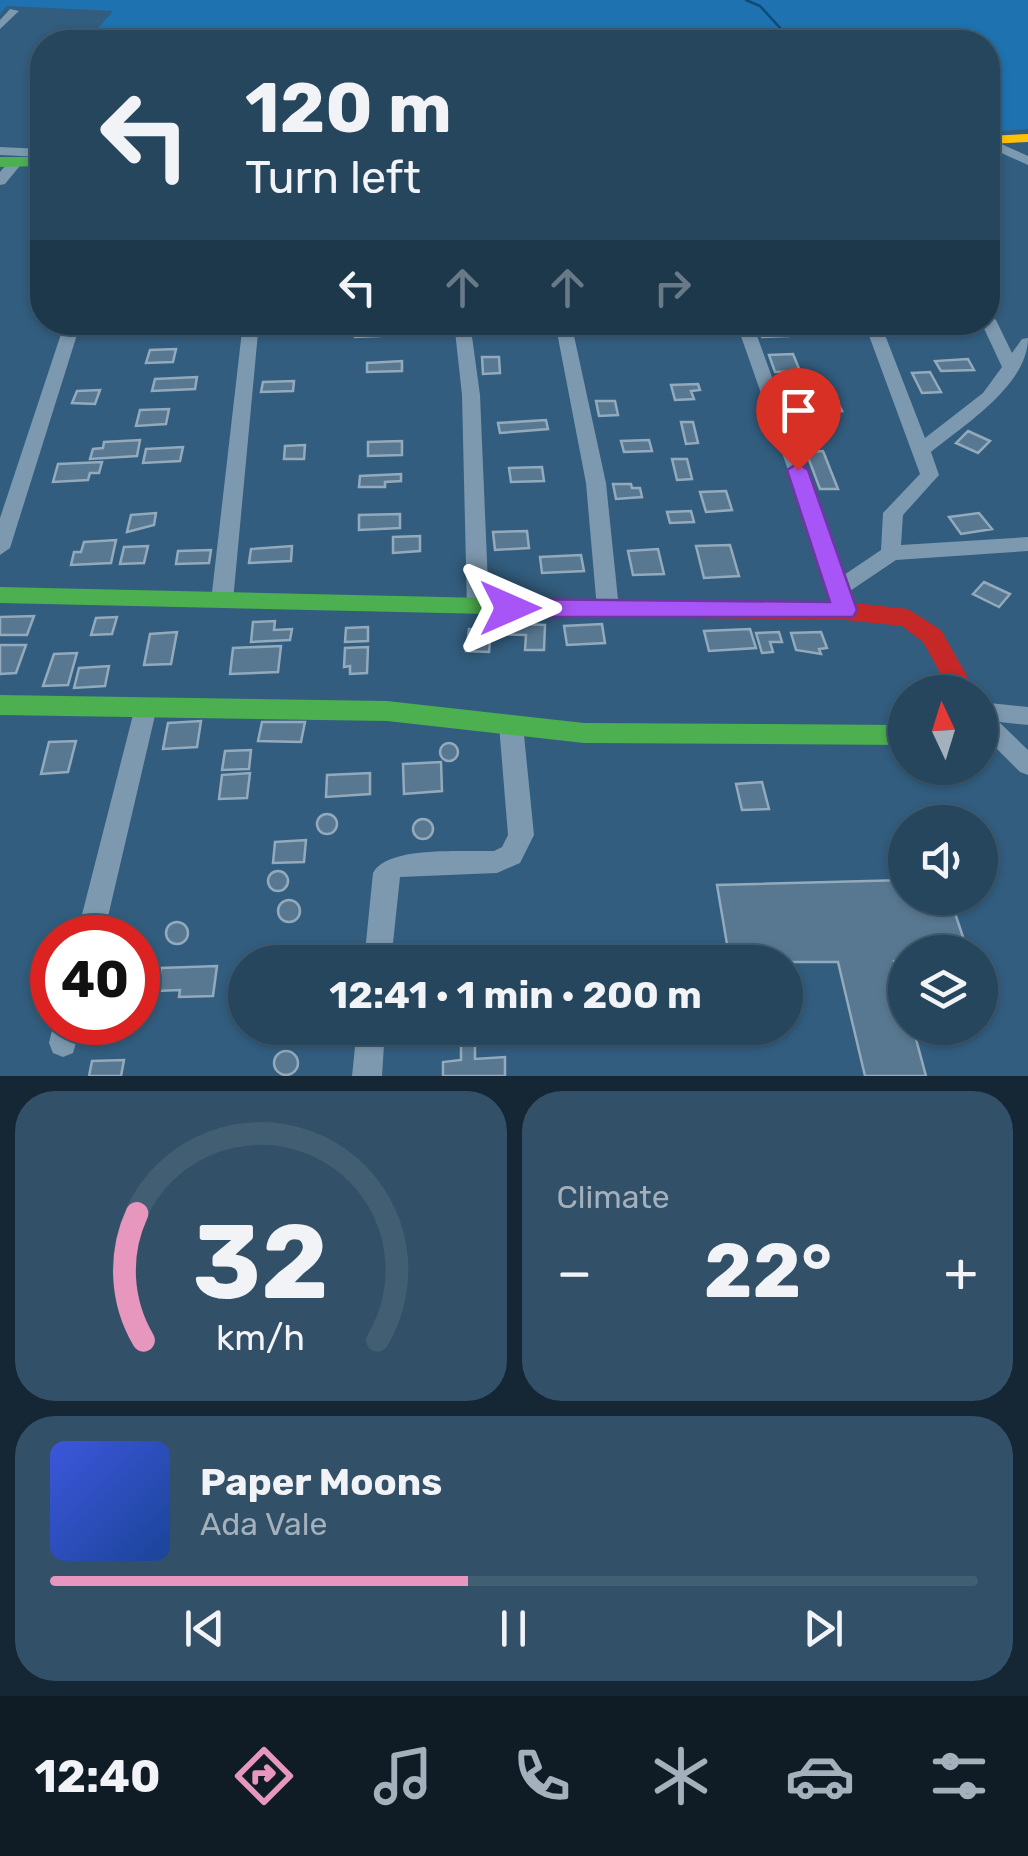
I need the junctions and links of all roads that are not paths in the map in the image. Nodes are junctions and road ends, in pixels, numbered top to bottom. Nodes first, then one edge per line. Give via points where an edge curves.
1 (14, 11) dead end
2 (0, 26) edge
3 (1028, 138) edge
4 (1000, 140) edge
5 (1000, 147) edge
6 (30, 155) edge
7 (5, 159) edge
8 (30, 161) edge
9 (1028, 161) edge
10 (0, 181) edge
11 (69, 335) edge
12 (250, 335) edge
13 (464, 335) edge
14 (566, 335) edge
15 (749, 335) edge
16 (877, 335) edge
17 (995, 335) edge
18 (1028, 344) edge
19 (1010, 366) junction
20 (922, 450) junction
21 (1028, 544) edge
22 (0, 548) edge
23 (892, 553) junction
24 (0, 596) edge
25 (842, 599) junction
26 (222, 602) junction
27 (478, 608) junction
28 (608, 609) junction
29 (954, 675) edge
30 (0, 705) edge
31 (146, 707) junction
32 (1028, 716) edge
33 (998, 720) edge
34 (511, 725) junction
35 (888, 734) edge
36 (998, 737) edge
37 (1028, 765) edge
38 (95, 915) edge
39 (379, 945) edge
40 (370, 1045) edge
41 (367, 1076) edge

1 - 2 street
3 - 4 street
5 - 9 street
6 - 7 street
7 - 8 street
7 - 10 street
11 - 22 street
12 - 26 street
13 - 27 street
14 - 28 street via 596,483
15 - 25 street
16 - 20 street
17 - 19 street
18 - 19 street
19 - 20 street via 988,397
20 - 23 street via 930,474 893,513
21 - 23 street
23 - 25 street
24 - 26 street
25 - 28 street
25 - 29 street via 908,618 932,636
26 - 27 street
27 - 28 street
30 - 31 street
31 - 34 street via 387,711
31 - 38 street
32 - 33 street
34 - 35 street via 584,733
34 - 39 street via 521,835 510,855 497,862 395,866 386,873
36 - 37 street
40 - 41 street

